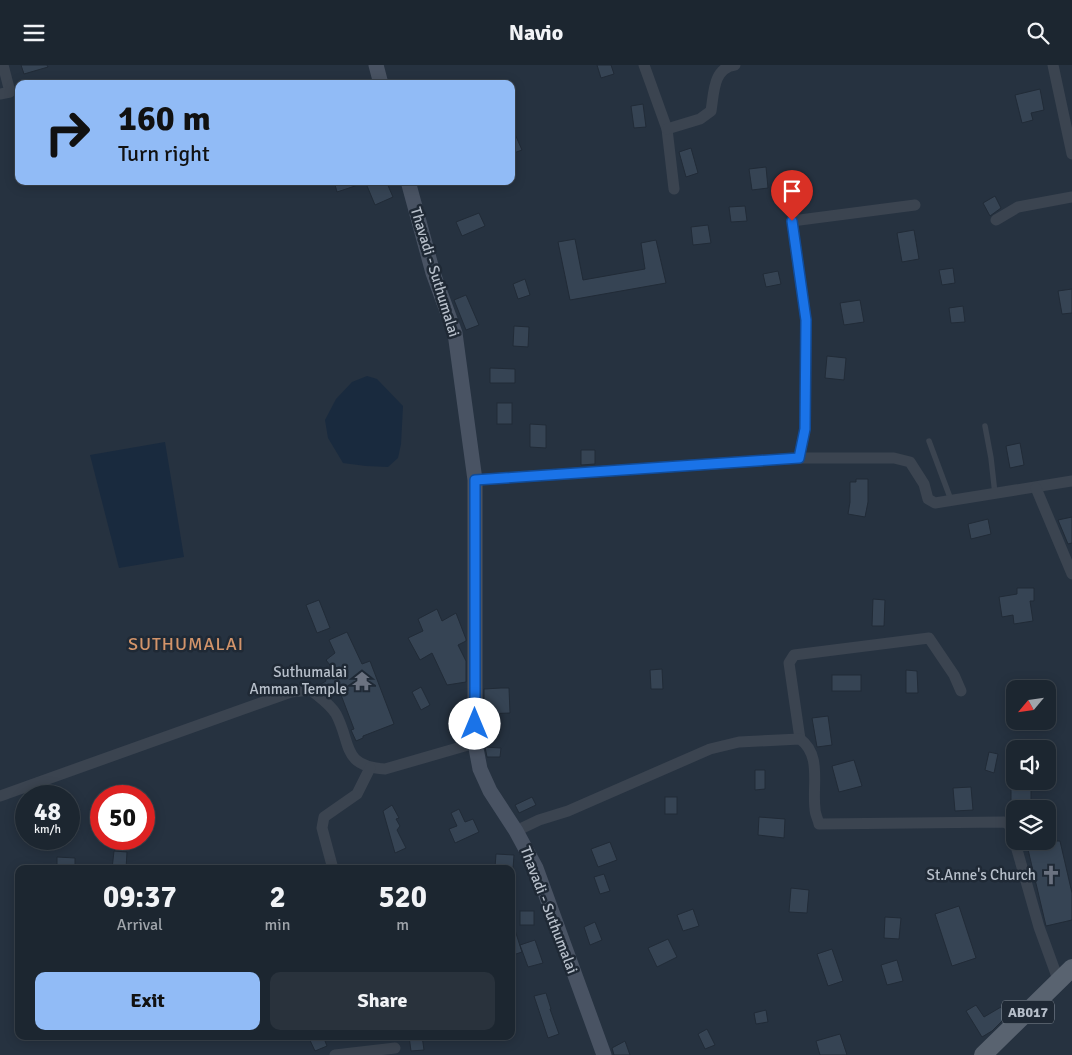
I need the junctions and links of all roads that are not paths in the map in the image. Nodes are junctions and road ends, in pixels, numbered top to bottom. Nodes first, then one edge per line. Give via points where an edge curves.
1 (3, 65) edge
2 (376, 65) edge
3 (644, 65) edge
4 (735, 65) edge
5 (1053, 65) edge
6 (380, 80) edge
7 (0, 94) edge
8 (666, 129) junction
9 (1072, 154) edge
10 (409, 185) edge
11 (674, 189) dead end
12 (1072, 197) edge
13 (915, 205) dead end
14 (996, 221) dead end
15 (985, 426) dead end
16 (929, 441) dead end
17 (799, 458) junction
18 (475, 480) junction
19 (1072, 481) edge
20 (1036, 488) junction
21 (996, 494) junction
22 (951, 500) junction
23 (1072, 574) edge
24 (961, 691) dead end
25 (800, 739) junction
26 (475, 743) junction
27 (370, 768) junction
28 (0, 796) edge
29 (516, 831) junction
30 (333, 865) edge
31 (1072, 968) edge
32 (1059, 982) junction
33 (396, 1051) edge
34 (335, 1055) edge
35 (604, 1055) edge
36 (982, 1055) edge

1 - 7 street via 10,92
2 - 6 main road
3 - 8 street
4 - 8 street via 728,66 716,77 711,111 700,119
5 - 9 street
8 - 11 street
10 - 18 main road, Thavadi - Suthumalai via 433,273 455,333
12 - 14 street via 1018,207
13 - 17 street via 792,221 806,320 805,429
15 - 21 lane
16 - 22 lane
17 - 18 street
17 - 22 street via 910,462 924,484 928,499 935,503
18 - 26 main road, Thavadi - Suthumalai
19 - 20 street
20 - 21 street
20 - 23 street
21 - 22 street
24 - 25 street via 929,638 794,655 789,663
25 - 29 street via 738,742 710,749
25 - 32 street via 808,744 814,763 815,810 819,824 1004,822 1010,825 1039,927
26 - 27 street via 385,769
26 - 29 main road, Thavadi - Suthumalai via 480,769 490,791
27 - 28 street via 353,759 335,713 311,690 291,692
27 - 30 street via 357,794 324,817 322,828
29 - 35 main road, Thavadi - Suthumalai via 536,868
31 - 32 main road, AB017
32 - 36 main road, AB017
33 - 34 street

